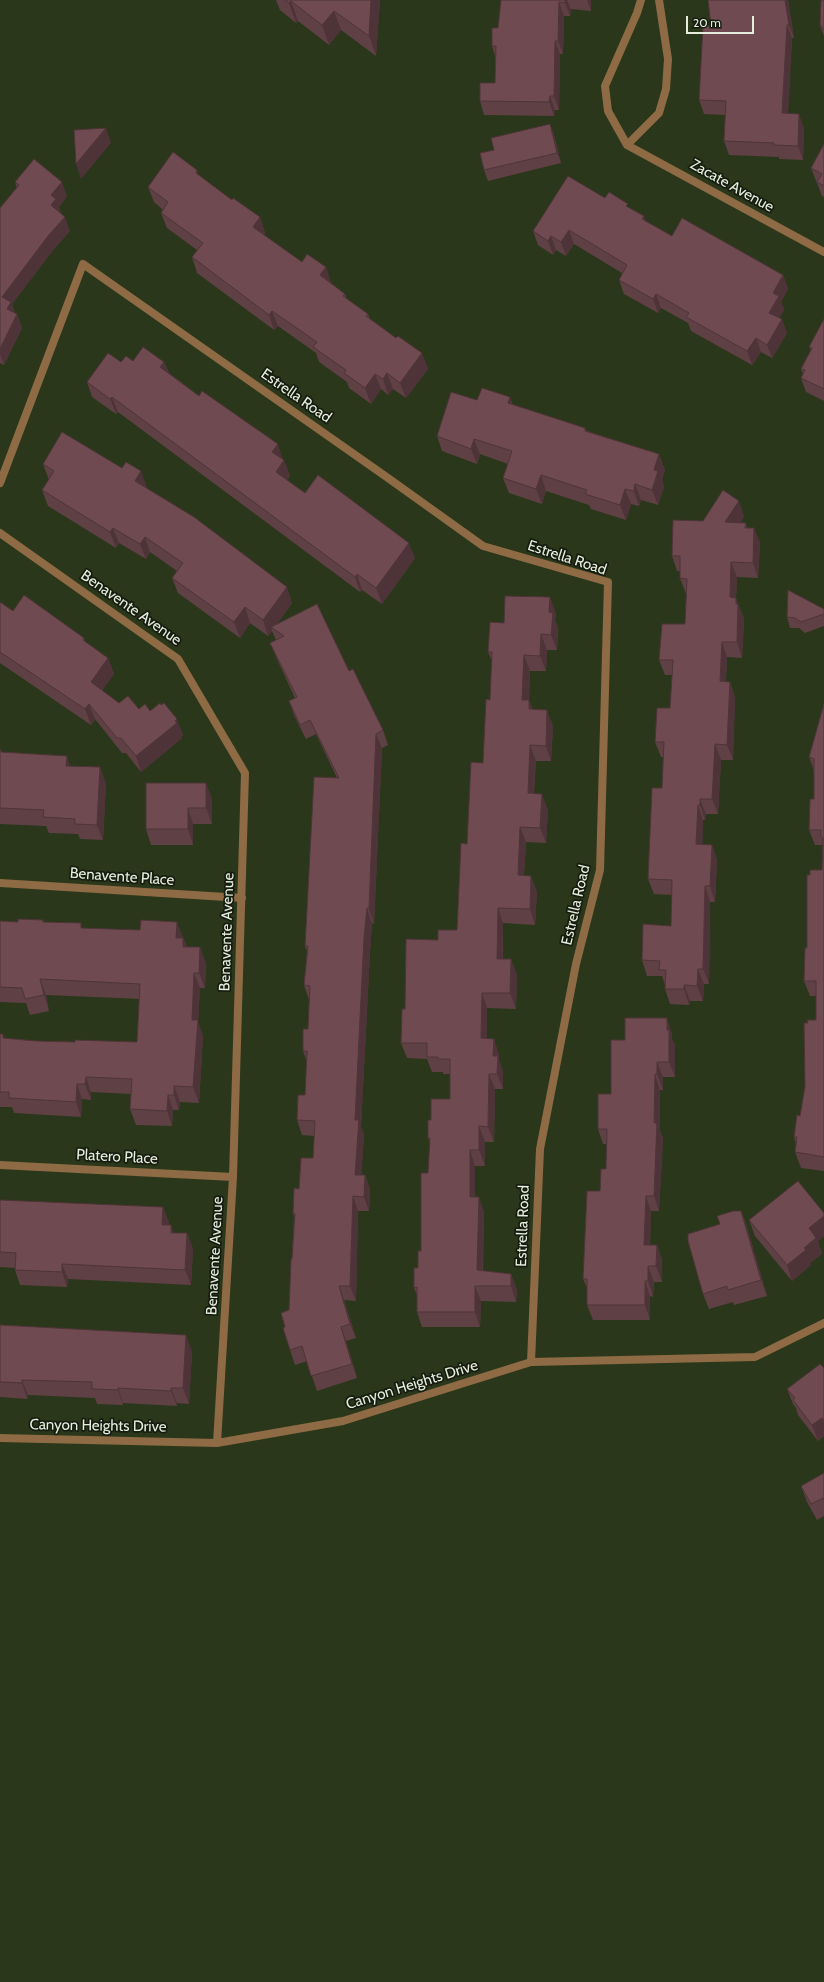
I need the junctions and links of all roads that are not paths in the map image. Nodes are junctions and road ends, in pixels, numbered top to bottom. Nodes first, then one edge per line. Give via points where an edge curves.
1 (640, 0) edge
2 (659, 0) edge
3 (627, 145) junction
4 (824, 252) edge
5 (0, 483) edge
6 (0, 533) edge
7 (0, 883) edge
8 (242, 898) junction
9 (0, 1165) edge
10 (233, 1177) junction
11 (824, 1323) edge
12 (531, 1362) junction
13 (0, 1438) edge
14 (217, 1443) junction

1 - 3 street via 637,13 605,86 608,112
2 - 3 street via 668,59 666,89 659,113
3 - 4 street, Zacate Avenue
5 - 12 street, Estrella Road via 83,264 483,546 608,582 600,870 576,964 540,1149
6 - 8 street, Benavente Avenue via 178,659 245,773
7 - 8 street, Benavente Place
8 - 10 street, Benavente Avenue
9 - 10 street, Platero Place
10 - 14 street, Benavente Avenue
11 - 12 street, Canyon Heights Drive via 756,1356
12 - 14 street, Canyon Heights Drive via 343,1421
13 - 14 street, Canyon Heights Drive

